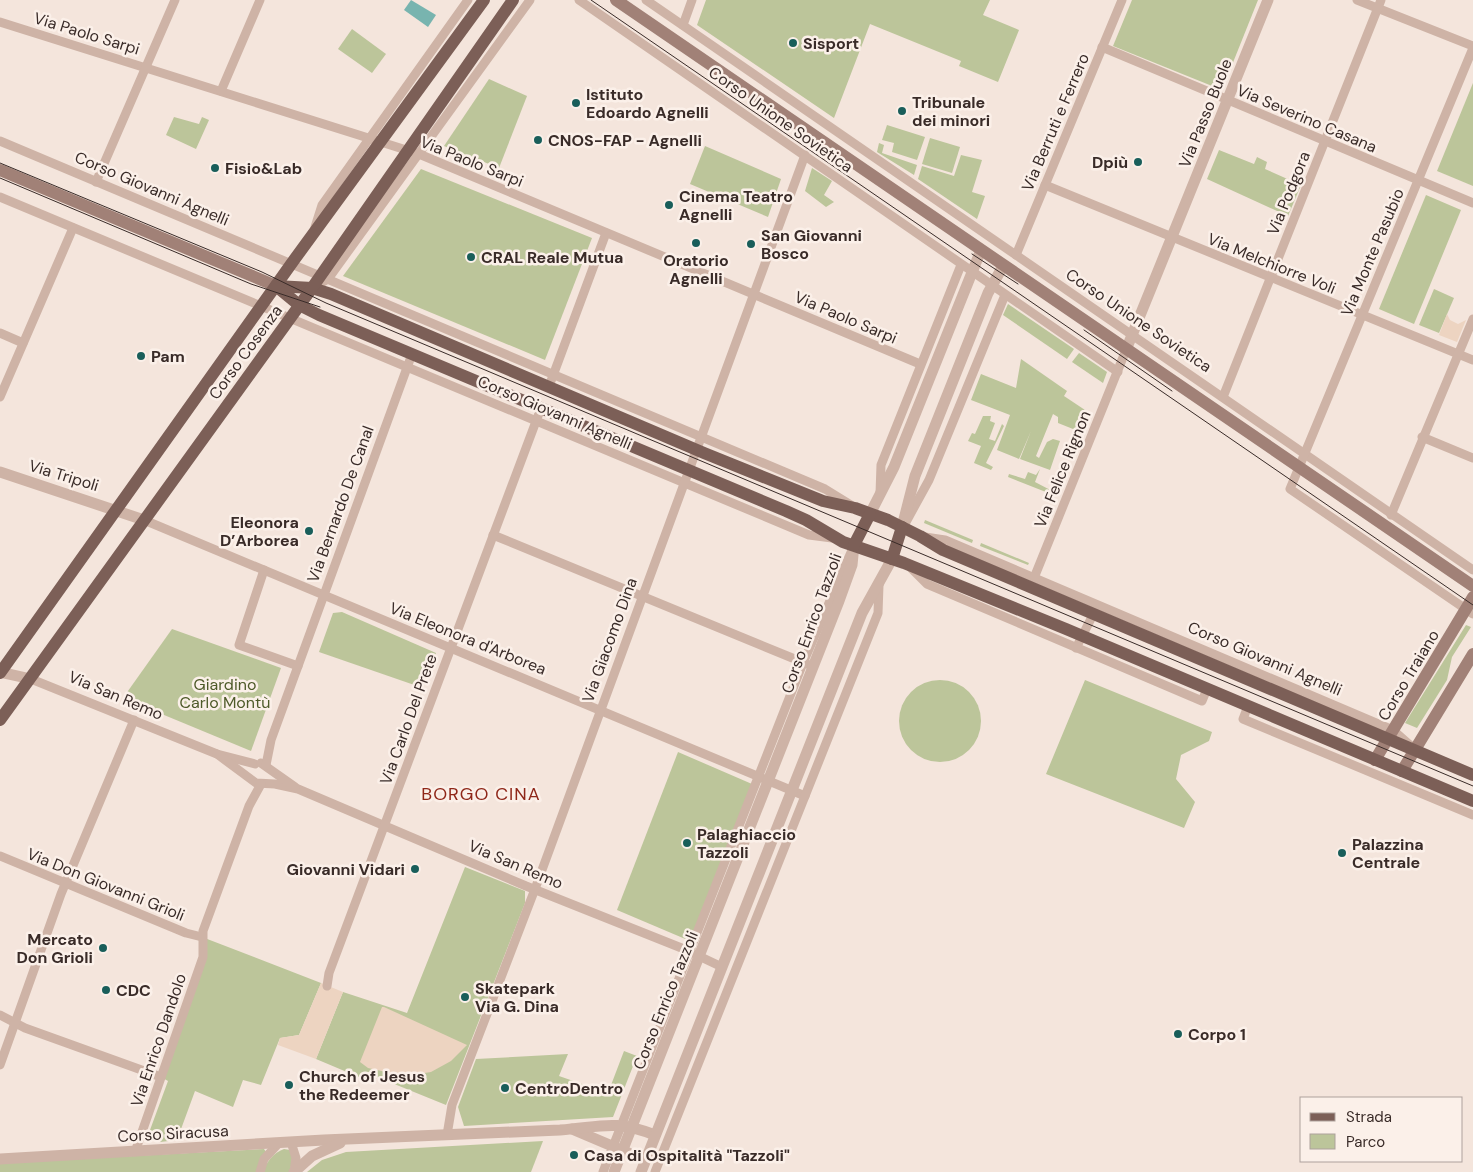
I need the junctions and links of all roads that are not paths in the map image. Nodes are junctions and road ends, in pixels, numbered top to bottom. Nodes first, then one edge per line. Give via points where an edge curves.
1 (174, 0) edge
2 (260, 0) edge
3 (468, 0) edge
4 (484, 0) edge
5 (513, 0) edge
6 (530, 0) edge
7 (579, 0) edge
8 (616, 0) edge
9 (646, 0) edge
10 (692, 0) edge
11 (1122, 0) edge
12 (1268, 0) edge
13 (1357, 0) edge
14 (1380, 4) edge
15 (0, 22) edge
16 (683, 25) junction
17 (1102, 47) junction
18 (1473, 47) edge
19 (145, 67) junction
20 (221, 91) junction
21 (787, 97) junction
22 (1227, 102) junction
23 (792, 120) junction
24 (0, 141) edge
25 (376, 141) junction
26 (1325, 142) junction
27 (413, 152) junction
28 (805, 155) junction
29 (0, 170) edge
30 (1418, 180) junction
31 (96, 182) junction
32 (1045, 186) junction
33 (0, 197) edge
34 (1473, 203) edge
35 (73, 228) junction
36 (606, 233) junction
37 (990, 237) junction
38 (1172, 238) junction
39 (981, 250) junction
40 (1016, 255) junction
41 (291, 264) junction
42 (961, 265) junction
43 (1003, 266) junction
44 (973, 273) junction
45 (1269, 279) junction
46 (319, 282) junction
47 (276, 286) junction
48 (992, 286) junction
49 (753, 294) junction
50 (1005, 295) junction
51 (262, 307) junction
52 (294, 312) junction
53 (1361, 315) junction
54 (1473, 319) edge
55 (425, 327) junction
56 (0, 333) edge
57 (1132, 336) junction
58 (23, 343) junction
59 (1126, 350) junction
60 (412, 354) junction
61 (1458, 355) junction
62 (1473, 360) edge
63 (920, 364) junction
64 (407, 367) junction
65 (1118, 372) junction
66 (551, 381) junction
67 (0, 397) edge
68 (1223, 397) junction
69 (541, 408) junction
70 (536, 422) junction
71 (701, 437) junction
72 (1422, 437) junction
73 (696, 449) junction
74 (1304, 454) junction
75 (1473, 458) edge
76 (1299, 468) junction
77 (688, 470) junction
78 (0, 472) edge
79 (683, 483) junction
80 (880, 494) junction
81 (855, 508) junction
82 (118, 510) junction
83 (870, 514) junction
84 (1391, 515) junction
85 (144, 520) junction
86 (902, 527) junction
87 (493, 535) junction
88 (922, 537) junction
89 (838, 539) junction
90 (854, 545) junction
91 (892, 559) junction
92 (907, 564) junction
93 (264, 570) junction
94 (1473, 570) edge
95 (1034, 578) junction
96 (879, 584) junction
97 (1473, 586) edge
98 (323, 595) junction
99 (642, 596) junction
100 (1473, 597) edge
101 (1096, 609) junction
102 (1470, 612) edge
103 (1082, 636) junction
104 (451, 648) junction
105 (1076, 648) junction
106 (1473, 654) edge
107 (808, 664) junction
108 (298, 666) junction
109 (0, 672) edge
110 (31, 679) junction
111 (1207, 688) junction
112 (1248, 706) junction
113 (600, 710) junction
114 (0, 720) edge
115 (134, 720) junction
116 (1390, 735) junction
117 (1414, 750) junction
118 (217, 754) junction
119 (262, 765) junction
120 (1372, 765) junction
121 (1473, 775) edge
122 (1399, 776) junction
123 (764, 779) junction
124 (257, 781) junction
125 (298, 789) junction
126 (792, 791) junction
127 (804, 796) junction
128 (1473, 801) edge
129 (1473, 815) edge
130 (384, 825) junction
131 (0, 856) edge
132 (66, 884) junction
133 (535, 889) junction
134 (202, 938) junction
135 (695, 956) junction
136 (722, 967) junction
137 (327, 986) dead end
138 (0, 1014) edge
139 (15, 1022) junction
140 (0, 1065) edge
141 (161, 1077) junction
142 (627, 1126) junction
143 (570, 1129) junction
144 (655, 1135) junction
145 (447, 1136) junction
146 (348, 1140) junction
147 (667, 1140) junction
148 (285, 1143) junction
149 (618, 1150) junction
150 (135, 1152) junction
151 (0, 1159) edge
152 (645, 1160) junction
153 (260, 1172) edge
154 (294, 1172) edge
155 (603, 1172) edge
156 (614, 1172) edge
157 (641, 1172) edge
158 (655, 1172) edge

1 - 19 street
2 - 20 street
3 - 25 street, Corso Cosenza
4 - 25 main road, Corso Cosenza
5 - 27 main road, Corso Cosenza
6 - 27 street, Corso Cosenza
7 - 28 street, Corso Unione Sovietica
8 - 23 main road, Corso Unione Sovietica
9 - 16 street, Corso Unione Sovietica
10 - 16 street
11 - 17 street, Via Berruti e Ferrero
12 - 22 street, Via Passo Buole
13 - 14 street
14 - 18 street
14 - 26 street, Via Podgora
15 - 19 street, Via Paolo Sarpi
16 - 21 street, Corso Unione Sovietica
17 - 22 street, Via Severino Casana
17 - 32 street, Via Berruti e Ferrero
18 - 30 street, Via Monte Pasubio
19 - 20 street, Via Paolo Sarpi
19 - 31 street
20 - 25 street, Via Paolo Sarpi
21 - 23 street, Corso Unione Sovietica
21 - 37 street, Corso Unione Sovietica
22 - 26 street, Via Severino Casana
22 - 38 street, Via Passo Buole
23 - 39 main road, Corso Unione Sovietica
24 - 31 street, Corso Giovanni Agnelli
25 - 27 street, Via Paolo Sarpi
25 - 41 main road, Corso Cosenza
26 - 30 street, Via Severino Casana
26 - 45 street, Via Podgora
27 - 36 street, Via Paolo Sarpi
27 - 46 main road, Corso Cosenza
28 - 42 street, Corso Unione Sovietica
28 - 49 street, Via Giacomo Dina
29 - 47 main road, Corso Giovanni Agnelli
30 - 34 street, Via Severino Casana
30 - 53 street, Via Monte Pasubio
31 - 41 street, Corso Giovanni Agnelli
32 - 38 street
32 - 40 street, Via Berruti e Ferrero
33 - 35 street, Corso Giovanni Agnelli
35 - 51 street, Corso Giovanni Agnelli
35 - 58 street
36 - 49 street, Via Paolo Sarpi
36 - 66 street
37 - 39 street
37 - 40 street, Corso Unione Sovietica
38 - 45 street, Via Melchiorre Voli
38 - 57 street, Via Passo Buole
39 - 43 main road, Corso Unione Sovietica
39 - 44 street
40 - 57 street, Corso Unione Sovietica
41 - 46 street, Corso Giovanni Agnelli
41 - 47 main road, Corso Cosenza
42 - 44 street, Corso Unione Sovietica
42 - 63 street
43 - 48 street
43 - 59 main road, Corso Unione Sovietica
44 - 48 street, Corso Unione Sovietica
44 - 80 street
45 - 53 street, Via Melchiorre Voli
45 - 68 street, Via Podgora
46 - 47 main road, Corso Giovanni Agnelli
46 - 52 main road, Corso Cosenza
46 - 55 street, Corso Giovanni Agnelli
46 - 55 main road, Corso Giovanni Agnelli via 331,294
47 - 51 main road, Corso Cosenza
47 - 52 main road, Corso Giovanni Agnelli
48 - 50 street, Corso Unione Sovietica
48 - 86 street via 915,476
49 - 63 street, Via Paolo Sarpi
49 - 71 street, Via Giacomo Dina
50 - 65 street, Corso Unione Sovietica
50 - 86 street via 929,480
51 - 52 street, Corso Giovanni Agnelli
51 - 82 main road, Corso Cosenza
52 - 60 main road, Corso Giovanni Agnelli via 319,315
52 - 64 street, Corso Giovanni Agnelli
52 - 85 main road, Corso Cosenza
53 - 61 street, Via Melchiorre Voli
53 - 74 street, Via Monte Pasubio
54 - 61 street
55 - 66 main road, Corso Giovanni Agnelli
56 - 58 street
57 - 59 street, Via Passo Buole
57 - 68 street, Corso Unione Sovietica
58 - 67 street
59 - 65 street, Corso Unione Sovietica
59 - 76 main road, Corso Unione Sovietica
60 - 64 street, Via Bernardo De Canal
60 - 69 main road, Corso Giovanni Agnelli
61 - 62 street, Via Melchiorre Voli
61 - 72 street
63 - 80 street via 881,465
64 - 70 street, Corso Giovanni Agnelli
64 - 98 street, Via Bernardo De Canal
65 - 95 street, Via Felice Rignon
66 - 71 street, Corso Giovanni Agnelli
66 - 73 main road, Corso Giovanni Agnelli
68 - 74 street, Corso Unione Sovietica
69 - 70 street, Via Carlo Del Prete
69 - 77 main road, Corso Giovanni Agnelli
70 - 79 street, Corso Giovanni Agnelli
70 - 87 street, Via Carlo Del Prete
71 - 73 street, Via Giacomo Dina
71 - 81 street, Corso Giovanni Agnelli via 825,489
72 - 75 street
72 - 84 street
73 - 77 street, Via Giacomo Dina
73 - 81 main road, Corso Giovanni Agnelli via 823,501
74 - 76 street, Via Monte Pasubio
74 - 84 street, Corso Unione Sovietica
76 - 97 main road, Corso Unione Sovietica
76 - 102 street via 1290,488
77 - 79 street, Via Giacomo Dina
77 - 89 main road, Corso Giovanni Agnelli via 806,520
78 - 82 street, Via Tripoli
79 - 89 street, Corso Giovanni Agnelli via 809,535
79 - 99 street, Via Giacomo Dina
80 - 83 street
81 - 83 main road, Corso Giovanni Agnelli
82 - 85 street, Via Eleonora d'Arborea
82 - 109 main road, Corso Cosenza
83 - 86 main road, Corso Giovanni Agnelli
83 - 90 main road
84 - 94 street, Corso Unione Sovietica
85 - 93 street, Via Eleonora d'Arborea
85 - 110 main road, Corso Cosenza
86 - 88 main road, Corso Giovanni Agnelli
86 - 91 main road
87 - 99 street
87 - 104 street, Via Carlo Del Prete
88 - 95 street, Corso Giovanni Agnelli via 945,540
88 - 101 main road, Corso Giovanni Agnelli via 943,550
89 - 90 main road, Corso Giovanni Agnelli
90 - 91 main road, Corso Giovanni Agnelli
90 - 107 street, Corso Enrico Tazzoli via 852,565
91 - 92 main road, Corso Giovanni Agnelli
91 - 96 street
92 - 103 main road, Corso Giovanni Agnelli
92 - 105 street, Corso Giovanni Agnelli via 927,584
93 - 98 street, Via Eleonora d'Arborea
93 - 108 street via 239,645
95 - 101 street, Corso Giovanni Agnelli
96 - 126 street via 862,613
96 - 127 street via 878,613
98 - 104 street, Via Eleonora d'Arborea
98 - 108 street, Via Bernardo De Canal
99 - 107 street
99 - 113 street, Via Giacomo Dina
100 - 102 main road, Corso Traiano
101 - 103 street
101 - 116 main road, Corso Giovanni Agnelli
102 - 116 main road, Corso Traiano
103 - 105 street
103 - 111 main road, Corso Giovanni Agnelli
104 - 113 street, Via Eleonora d'Arborea
104 - 130 street, Via Carlo Del Prete
105 - 111 street, Corso Giovanni Agnelli via 1202,701
106 - 117 main road
107 - 123 street, Corso Enrico Tazzoli
108 - 119 street, Via Bernardo De Canal
109 - 110 street, Via San Remo
110 - 114 main road, Corso Cosenza
110 - 115 street, Via San Remo
111 - 112 main road, Corso Giovanni Agnelli
112 - 120 main road, Corso Giovanni Agnelli via 1327,738
112 - 120 street, Corso Giovanni Agnelli via 1243,719
113 - 123 street, Via Eleonora d'Arborea
113 - 133 street, Via Giacomo Dina
115 - 118 street, Via San Remo
115 - 132 street
116 - 117 main road, Corso Giovanni Agnelli
116 - 120 main road, Corso Traiano
117 - 121 main road, Corso Giovanni Agnelli
117 - 122 main road
118 - 119 street, Via San Remo
118 - 124 street, Via San Remo
119 - 124 street via 250,770
119 - 124 street via 270,775
119 - 125 street, Via San Remo
120 - 122 main road, Corso Giovanni Agnelli
122 - 128 main road, Corso Giovanni Agnelli
122 - 129 street, Corso Giovanni Agnelli
123 - 126 street, Via Eleonora d'Arborea
123 - 135 street, Corso Enrico Tazzoli
124 - 125 street, Via San Remo
124 - 134 street
125 - 130 street, Via San Remo
126 - 127 street, Via Eleonora d'Arborea
126 - 136 street
127 - 147 street
130 - 133 street, Via San Remo
130 - 137 street, Via Carlo Del Prete
131 - 132 street, Via Don Giovanni Grioli
132 - 134 street, Via Don Giovanni Grioli
132 - 139 street
133 - 135 street, Via San Remo
133 - 145 street, Via Giacomo Dina via 452,1105
134 - 141 street, Via Enrico Dandolo via 203,958
135 - 136 street, Via San Remo
135 - 142 street, Corso Enrico Tazzoli
136 - 144 street
138 - 139 street
139 - 140 street
139 - 141 street
141 - 150 street, Via Enrico Dandolo
142 - 143 street, Corso Siracusa via 592,1125
142 - 144 street, Corso Siracusa
142 - 149 street, Corso Enrico Tazzoli
143 - 145 street, Corso Siracusa
143 - 149 street, Corso Siracusa
144 - 147 street, Corso Siracusa
144 - 152 street
145 - 146 street, Corso Siracusa
146 - 148 street, Corso Siracusa
146 - 154 street, Corso Siracusa via 312,1156
147 - 158 street
148 - 150 street, Corso Siracusa
148 - 153 street via 264,1159
148 - 154 street via 296,1158
149 - 152 street, Corso Siracusa
149 - 155 street, Corso Enrico Tazzoli
149 - 156 street, Corso Enrico Tazzoli
150 - 151 street, Corso Siracusa
152 - 157 street

